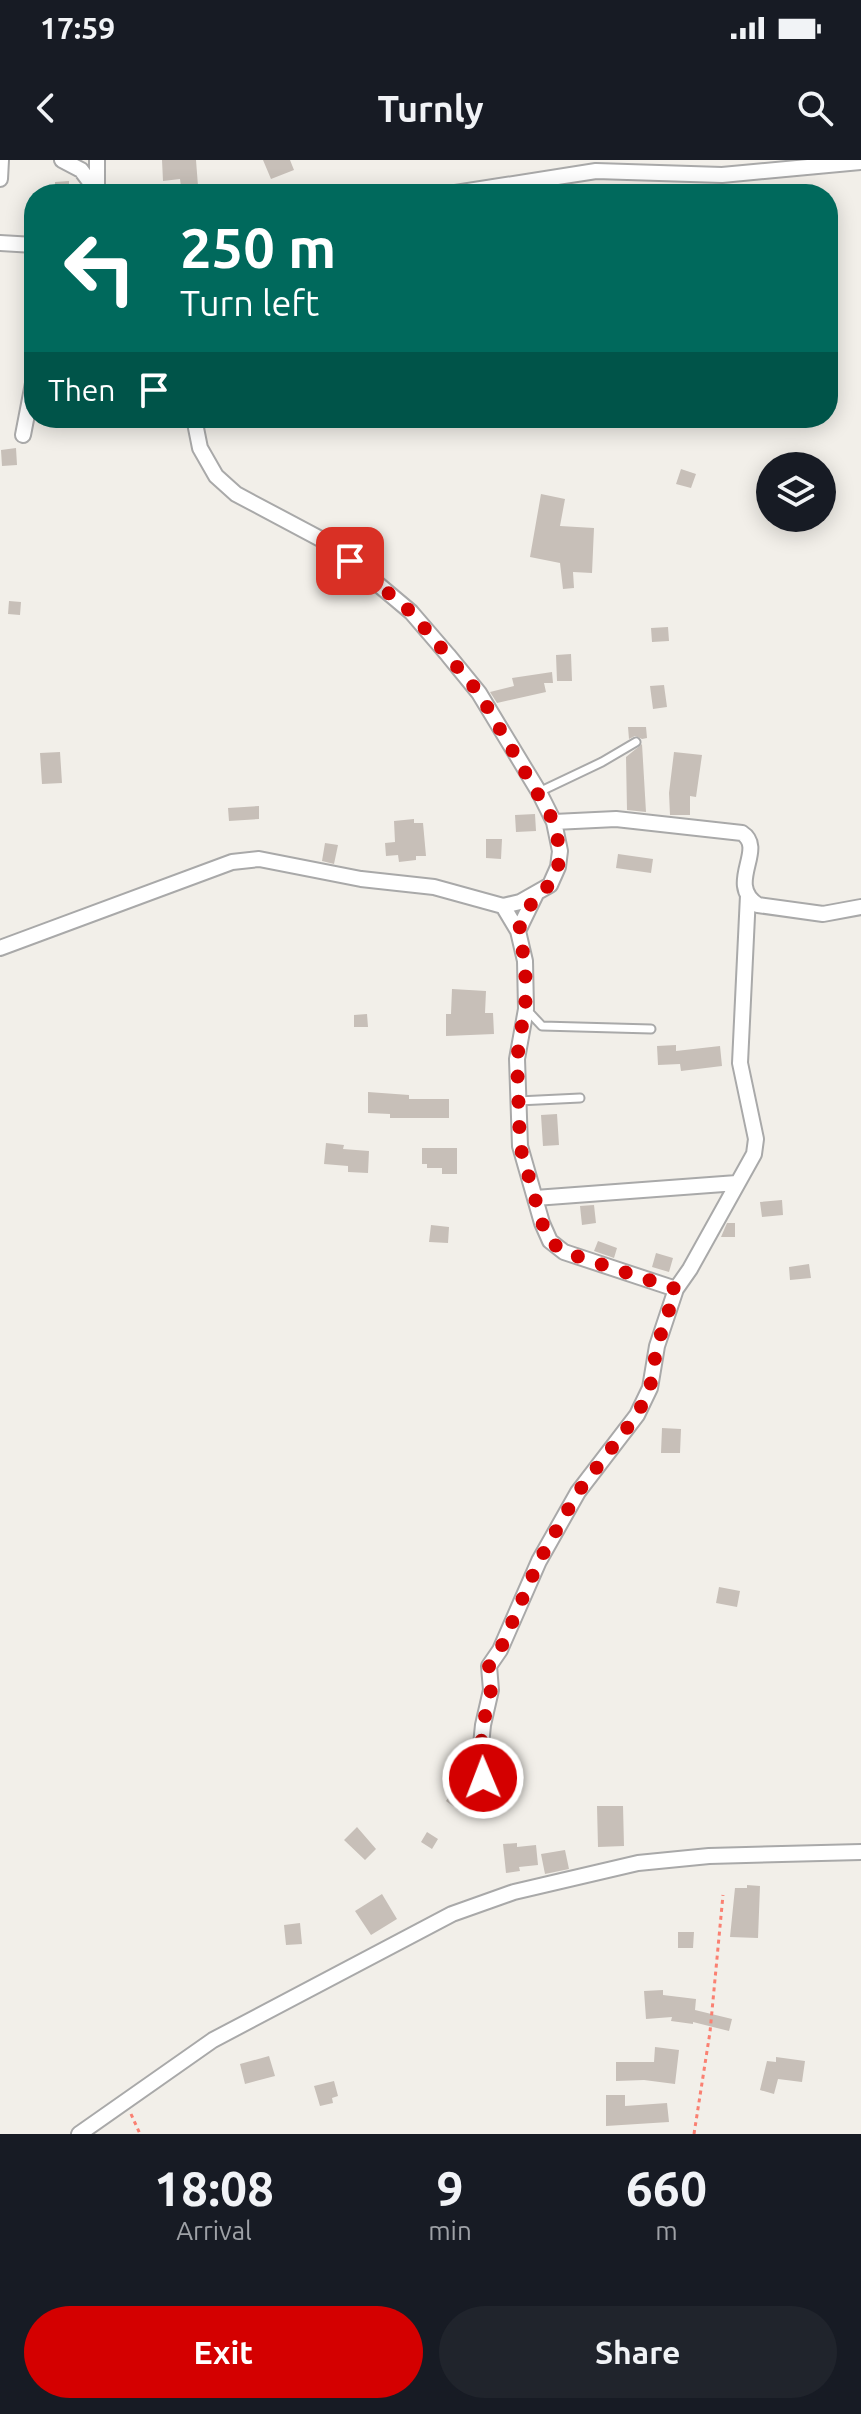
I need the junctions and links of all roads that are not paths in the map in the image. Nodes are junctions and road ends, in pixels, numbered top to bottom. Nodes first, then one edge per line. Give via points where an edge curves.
1 (1, 160) edge
2 (62, 160) edge
3 (97, 160) edge
4 (861, 162) edge
5 (0, 179) edge
6 (91, 184) edge
7 (98, 184) edge
8 (513, 184) edge
9 (0, 243) edge
10 (24, 244) edge
11 (24, 428) edge
12 (196, 428) edge
13 (23, 435) dead end
14 (636, 742) dead end
15 (539, 792) junction
16 (554, 822) junction
17 (536, 894) junction
18 (748, 895) junction
19 (503, 906) junction
20 (860, 906) edge
21 (518, 931) junction
22 (0, 948) edge
23 (526, 1009) junction
24 (651, 1029) dead end
25 (580, 1098) dead end
26 (518, 1101) junction
27 (737, 1183) junction
28 (535, 1198) junction
29 (676, 1289) junction
30 (483, 1778) dead end
31 (861, 1852) edge
32 (79, 2134) edge

1 - 5 street
2 - 6 street via 81,170
3 - 7 street
4 - 8 street via 722,175 596,171
9 - 10 street
11 - 13 street
12 - 15 street via 216,476 236,494 330,544 411,612 479,693
14 - 15 lane
15 - 16 street
16 - 17 street via 558,867 550,885
16 - 18 street via 616,819 742,833 751,845 744,885
17 - 19 street
17 - 21 street
18 - 20 street via 758,905 823,914
18 - 27 street via 740,1063 756,1139 754,1154
19 - 21 street
19 - 22 street via 434,887 259,859 217,867
21 - 23 street
23 - 24 lane via 542,1026
23 - 26 street via 517,1059
25 - 26 lane
26 - 28 street via 520,1146
27 - 28 street
27 - 29 street
28 - 29 street via 550,1241 564,1252
29 - 30 street via 650,1388 637,1415 578,1492 489,1666 491,1690 480,1755
31 - 32 street via 638,1863 514,1892 441,1919 213,2040

